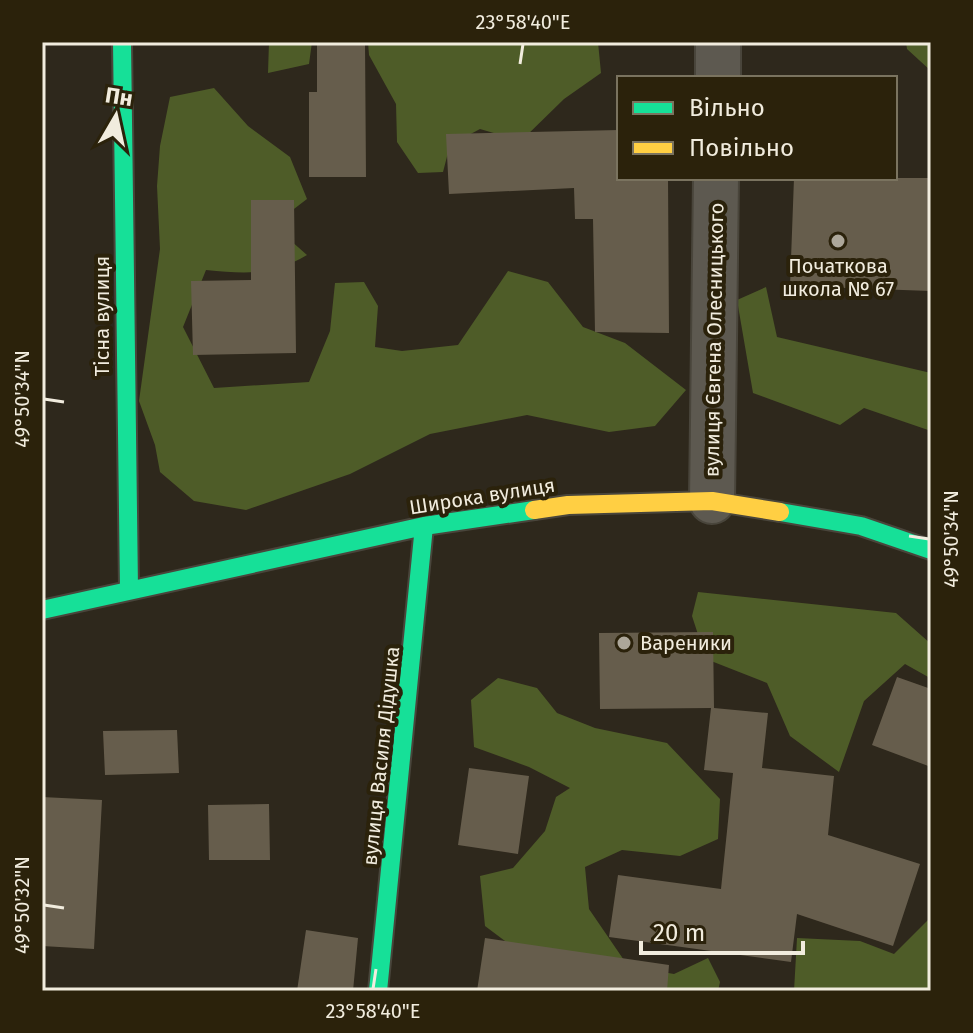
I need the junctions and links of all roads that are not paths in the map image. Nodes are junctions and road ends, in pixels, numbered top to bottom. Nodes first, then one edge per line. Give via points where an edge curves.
1 (122, 42) edge
2 (718, 42) edge
3 (718, 76) edge
4 (716, 180) edge
5 (712, 501) junction
6 (424, 526) junction
7 (931, 550) edge
8 (129, 589) junction
9 (42, 610) edge
10 (378, 991) edge

1 - 8 street, Тісна вулиця
2 - 3 street
4 - 5 street, вулиця Євгена Олесницького
5 - 6 street, Широка вулиця via 568,505
5 - 7 street, Широка вулиця via 861,526
6 - 8 street, Широка вулиця
6 - 10 street, вулиця Василя Дідушка
8 - 9 street, Широка вулиця

